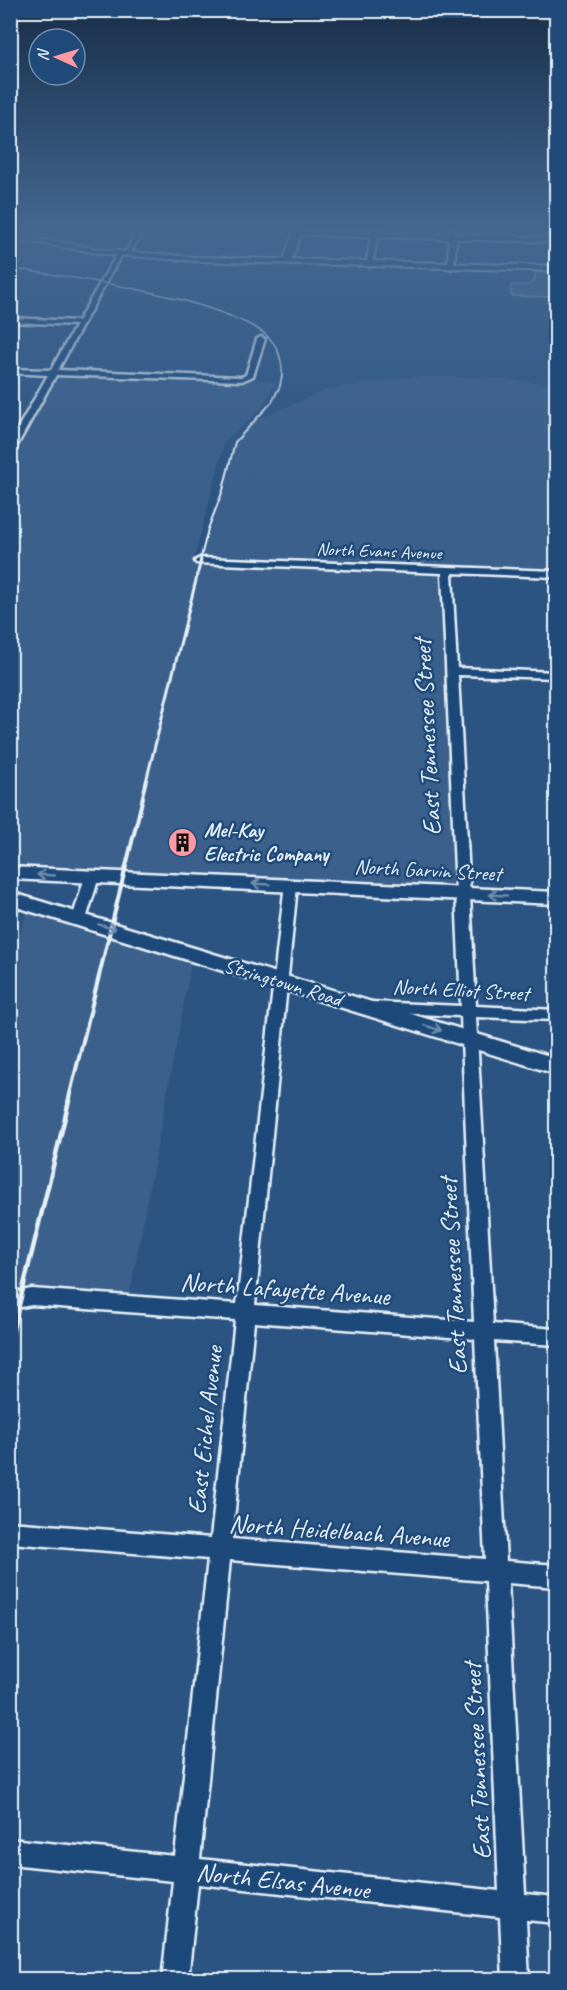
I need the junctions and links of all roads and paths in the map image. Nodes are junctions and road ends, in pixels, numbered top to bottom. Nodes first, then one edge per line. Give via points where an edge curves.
1 (80, 323) edge
2 (261, 339) dead end
3 (10, 371) edge
4 (53, 373) junction
5 (11, 451) edge
6 (200, 561) dead end
7 (447, 570) junction
8 (556, 574) edge
9 (452, 671) junction
10 (556, 675) edge
11 (10, 873) edge
12 (92, 877) junction
13 (290, 886) junction
14 (463, 894) junction
15 (10, 897) edge
16 (556, 898) edge
17 (79, 919) junction
18 (280, 981) junction
19 (364, 1007) junction
20 (469, 1011) junction
21 (556, 1015) edge
22 (470, 1040) junction
23 (556, 1066) edge
24 (10, 1301) edge
25 (245, 1313) junction
26 (484, 1331) junction
27 (556, 1337) edge
28 (10, 1532) edge
29 (220, 1550) junction
30 (496, 1570) junction
31 (556, 1576) edge
32 (10, 1851) edge
33 (186, 1870) junction
34 (512, 1906) junction
35 (556, 1910) edge
36 (174, 1980) edge
37 (516, 1980) edge

1 - 4 street
2 - 4 street via 249,376 242,379
3 - 4 street
4 - 5 street
6 - 7 street, North Evans Avenue
7 - 8 street, North Evans Avenue
7 - 9 street, East Tennessee Street
9 - 10 street
9 - 14 street, East Tennessee Street
12 -> 11 main road, North Garvin Street
13 -> 12 main road, North Garvin Street
12 - 17 street
13 - 14 main road, North Garvin Street
13 - 18 street, East Eichel Avenue
16 -> 14 main road, North Garvin Street
14 - 20 street, East Tennessee Street
15 - 17 main road, Stringtown Road
17 -> 18 main road, Stringtown Road
18 - 19 main road, Stringtown Road
18 - 25 street, East Eichel Avenue
19 - 20 street, North Elliot Street
19 -> 22 main road, Stringtown Road
20 - 21 street, North Elliot Street
20 - 22 street, East Tennessee Street
22 - 23 main road, Stringtown Road
22 - 26 street, East Tennessee Street
24 - 25 street, North Lafayette Avenue via 32,1297
25 - 26 street, North Lafayette Avenue
25 - 29 street, East Eichel Avenue
26 - 27 street, North Lafayette Avenue
26 - 30 street, East Tennessee Street
28 - 29 street, North Heidelbach Avenue
29 - 30 street, North Heidelbach Avenue
29 - 33 street, East Eichel Avenue
30 - 31 street, North Heidelbach Avenue
30 - 34 street, East Tennessee Street
32 - 33 street, North Elsas Avenue
33 - 34 street, North Elsas Avenue
33 - 36 street, East Eichel Avenue
34 - 35 street, North Elsas Avenue
34 - 37 street, East Tennessee Street

